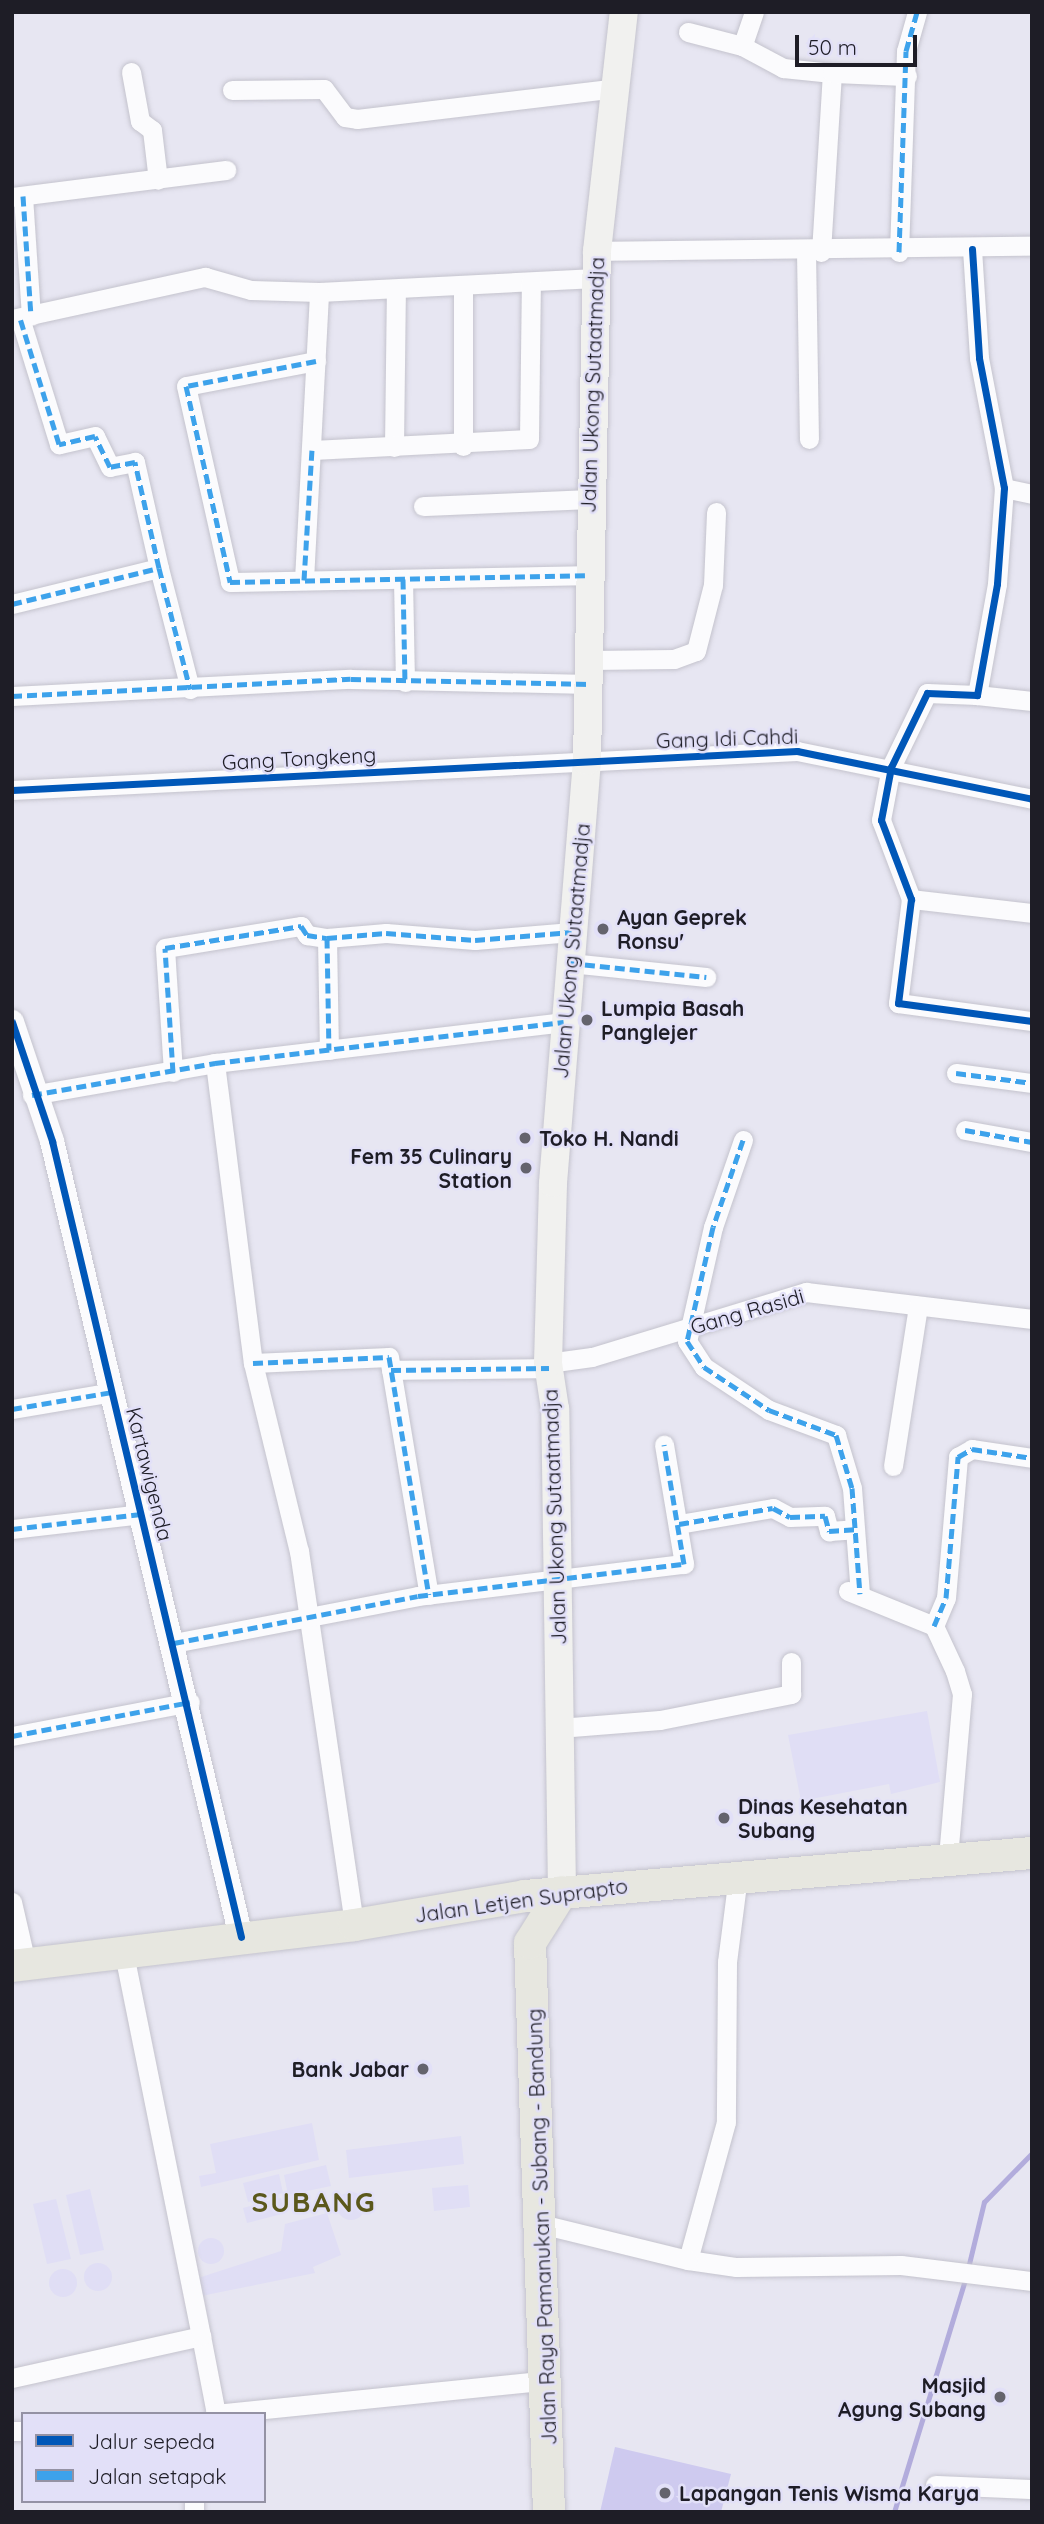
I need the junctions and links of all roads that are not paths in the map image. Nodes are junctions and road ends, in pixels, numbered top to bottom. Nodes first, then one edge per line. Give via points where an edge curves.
1 (624, 12) edge
2 (754, 12) edge
3 (917, 12) edge
4 (688, 32) dead end
5 (742, 46) junction
6 (131, 72) dead end
7 (832, 73) junction
8 (907, 76) junction
9 (616, 88) junction
10 (232, 90) dead end
11 (226, 170) dead end
12 (158, 180) junction
13 (17, 196) edge
14 (1032, 246) edge
15 (972, 250) junction
16 (814, 251) junction
17 (899, 252) junction
18 (597, 265) junction
19 (531, 282) junction
20 (463, 285) junction
21 (396, 289) junction
22 (319, 292) junction
23 (21, 318) edge
24 (316, 361) junction
25 (809, 439) dead end
26 (463, 446) junction
27 (394, 447) junction
28 (312, 450) junction
29 (1004, 488) junction
30 (1032, 494) edge
31 (587, 499) junction
32 (423, 506) dead end
33 (716, 512) dead end
34 (159, 568) junction
35 (586, 575) junction
36 (403, 579) junction
37 (304, 580) junction
38 (12, 604) edge
39 (590, 672) junction
40 (405, 682) junction
41 (190, 689) junction
42 (12, 695) edge
43 (977, 695) junction
44 (1032, 701) edge
45 (587, 761) junction
46 (891, 767) junction
47 (12, 790) edge
48 (1032, 799) edge
49 (911, 899) junction
50 (1032, 913) edge
51 (572, 932) junction
52 (327, 938) junction
53 (570, 963) junction
54 (706, 977) dead end
55 (1032, 1021) edge
56 (12, 1022) edge
57 (564, 1022) junction
58 (329, 1050) junction
59 (215, 1063) junction
60 (173, 1072) junction
61 (956, 1073) dead end
62 (1032, 1083) edge
63 (32, 1095) junction
64 (965, 1130) dead end
65 (743, 1140) dead end
66 (1032, 1142) edge
67 (918, 1306) junction
68 (1032, 1319) edge
69 (685, 1329) junction
70 (253, 1363) junction
71 (548, 1365) junction
72 (391, 1370) junction
73 (112, 1392) junction
74 (12, 1409) edge
75 (664, 1445) dead end
76 (1032, 1458) edge
77 (893, 1466) dead end
78 (141, 1514) junction
79 (679, 1524) junction
80 (12, 1529) edge
81 (855, 1529) junction
82 (557, 1580) junction
83 (429, 1595) junction
84 (308, 1616) junction
85 (934, 1626) junction
86 (174, 1643) junction
87 (791, 1662) dead end
88 (190, 1702) junction
89 (559, 1728) junction
90 (12, 1736) edge
91 (1032, 1853) edge
92 (948, 1858) junction
93 (738, 1876) junction
94 (562, 1892) junction
95 (497, 1899) junction
96 (12, 1902) edge
97 (354, 1925) junction
98 (242, 1937) junction
99 (530, 1943) junction
100 (123, 1950) junction
101 (19, 1964) edge
102 (541, 2224) junction
103 (688, 2260) junction
104 (1032, 2281) edge
105 (201, 2336) junction
106 (12, 2378) edge
107 (548, 2380) junction
108 (216, 2412) edge
109 (236, 2412) edge
110 (935, 2485) dead end
111 (1032, 2489) edge
112 (549, 2512) edge

1 - 9 main road, Jalan Ukong Sutaatmadja
2 - 5 street
3 - 8 street via 906,51
4 - 5 street
5 - 7 street via 783,68
6 - 12 street via 140,121 152,130
7 - 8 street
7 - 16 street
8 - 17 street
9 - 10 street via 357,120 345,117 324,89
9 - 18 main road, Jalan Ukong Sutaatmadja
11 - 12 street
12 - 13 street
13 - 23 street
14 - 15 street
15 - 17 street
15 - 29 street via 979,358
16 - 17 street
16 - 18 street
16 - 25 street
18 - 19 street
18 - 31 main road, Jalan Ukong Sutaatmadja
19 - 20 street
19 - 26 street via 529,439
20 - 21 street
20 - 26 street
21 - 22 street
21 - 27 street
22 - 23 street via 251,290 205,277
22 - 24 street
23 - 34 street via 60,445 95,436 110,467 135,462
24 - 28 street
24 - 37 street via 186,386 230,582
26 - 27 street
27 - 28 street
28 - 37 street
29 - 30 street
29 - 43 street via 997,584
31 - 32 street
31 - 35 main road, Jalan Ukong Sutaatmadja
33 - 39 street via 713,585 696,651 674,659
34 - 38 street
34 - 41 street
35 - 36 street
35 - 39 main road, Jalan Ukong Sutaatmadja
36 - 37 street
36 - 40 street
39 - 40 street
39 - 45 main road, Jalan Ukong Sutaatmadja
40 - 41 street via 351,679
41 - 42 street
43 - 44 street
43 - 46 street via 928,691
45 - 46 street, Gang Idi Cahdi via 797,751
45 - 47 street, Gang Tongkeng
45 - 51 main road, Jalan Ukong Sutaatmadja
46 - 48 street, Gang Idi Cahdi
46 - 49 street via 881,820
49 - 50 street
49 - 55 street via 898,1003
51 - 52 street via 475,940 386,933
51 - 53 main road, Jalan Ukong Sutaatmadja
52 - 58 street
52 - 60 street via 307,936 300,926 165,948
53 - 54 street
53 - 57 main road, Jalan Ukong Sutaatmadja
56 - 63 street, Kartawigenda
57 - 58 street
57 - 71 main road, Jalan Ukong Sutaatmadja
58 - 59 street
59 - 60 street
59 - 70 street
60 - 63 street
61 - 62 street
63 - 73 street, Kartawigenda via 52,1141
64 - 66 street
65 - 69 street
67 - 68 street, Gang Rasidi
67 - 69 street, Gang Rasidi via 806,1292
67 - 77 street
69 - 71 street, Gang Rasidi
69 - 81 street via 705,1367 769,1410 833,1431 852,1488
70 - 72 street via 389,1357
70 - 84 street
71 - 72 street, Gang Rasidi
71 - 82 main road, Jalan Ukong Sutaatmadja
72 - 83 street
73 - 74 street
73 - 78 street, Kartawigenda
75 - 79 street
76 - 85 street via 972,1449 958,1457 946,1598
78 - 80 street
78 - 86 street, Kartawigenda
79 - 81 street via 773,1508 790,1517 825,1516 829,1531
79 - 82 street via 684,1564
81 - 85 street via 853,1592
82 - 83 street
82 - 89 main road, Jalan Ukong Sutaatmadja
83 - 84 street
84 - 86 street
84 - 97 street
85 - 92 street via 962,1694
86 - 88 street, Kartawigenda
87 - 89 street via 791,1694 660,1720
88 - 90 street
88 - 98 street, Kartawigenda
89 - 94 main road, Jalan Ukong Sutaatmadja
91 - 92 main road, Jalan Letjen Suprapto
92 - 93 main road, Jalan Letjen Suprapto
93 - 94 main road, Jalan Letjen Suprapto
93 - 103 street via 727,1962 726,2122
94 - 95 main road, Jalan Letjen Suprapto
94 - 99 main road
95 - 97 main road, Jalan Letjen Suprapto
95 - 99 main road
96 - 101 street
97 - 98 main road, Jalan Letjen Suprapto
98 - 100 main road, Jalan Letjen Suprapto
99 - 102 main road, Jalan Raya Pamanukan - Subang - Bandung
100 - 101 main road, Jalan Letjen Suprapto
100 - 105 street
102 - 103 street
102 - 107 main road, Jalan Raya Pamanukan - Subang - Bandung
103 - 104 street via 736,2267 901,2264
105 - 106 street
105 - 108 street
107 - 109 street
107 - 112 main road, Jalan Raya Pamanukan - Subang - Bandung
110 - 111 street

